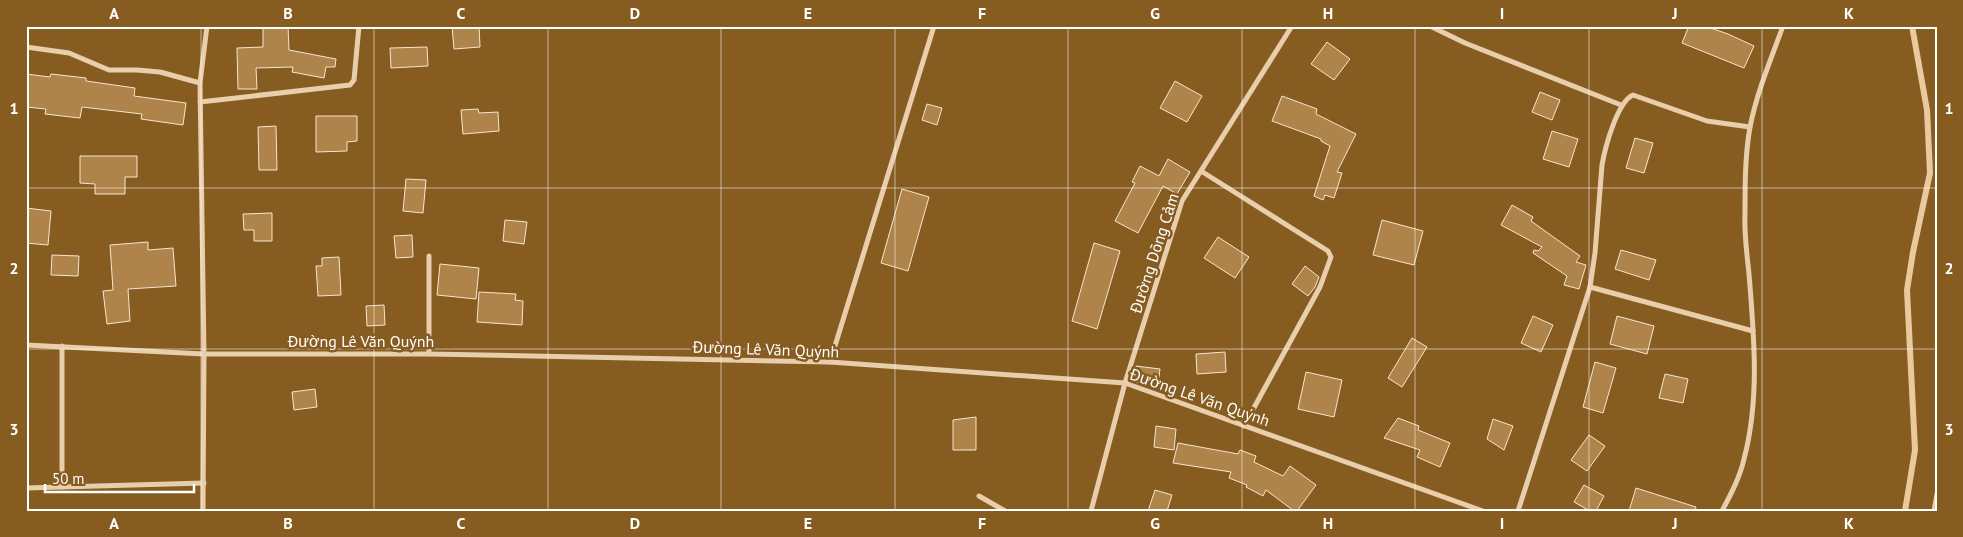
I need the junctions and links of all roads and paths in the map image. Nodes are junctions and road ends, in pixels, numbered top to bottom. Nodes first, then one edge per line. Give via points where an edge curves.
1 (207, 26) edge
2 (359, 26) edge
3 (934, 26) edge
4 (1292, 26) edge
5 (1430, 26) edge
6 (1783, 26) edge
7 (26, 48) edge
8 (200, 82) junction
9 (200, 102) junction
10 (1622, 106) junction
11 (1750, 127) junction
12 (1201, 171) junction
13 (429, 256) dead end
14 (1590, 287) junction
15 (1753, 331) junction
16 (26, 345) edge
17 (62, 346) junction
18 (204, 354) junction
19 (429, 354) junction
20 (830, 362) junction
21 (1126, 383) junction
22 (1244, 426) junction
23 (204, 483) junction
24 (62, 487) junction
25 (26, 488) edge
26 (1937, 494) edge
27 (979, 496) dead end
28 (203, 511) edge
29 (1004, 511) edge
30 (1091, 511) edge
31 (1483, 511) edge
32 (1518, 511) edge
33 (1722, 511) edge
34 (1934, 511) edge

1 - 8 street
2 - 9 street via 354,80 350,85
3 - 20 street
4 - 12 street, Đường Dõng Cảm
5 - 10 street
6 - 11 street
7 - 8 street via 69,54 108,70 160,72
8 - 9 street
9 - 18 street
10 - 11 street via 1633,95 1707,121
10 - 14 street via 1604,153
11 - 15 street via 1744,216
12 - 21 street, Đường Dõng Cảm via 1182,201
12 - 22 street via 1328,251 1331,257 1320,287
13 - 19 street
14 - 15 street
14 - 32 street
15 - 33 street via 1754,392 1750,430 1744,461
16 - 17 street, Đường Lê Văn Quýnh
17 - 18 street, Đường Lê Văn Quýnh
17 - 24 street
18 - 19 street, Đường Lê Văn Quýnh
18 - 23 street
19 - 20 street, Đường Lê Văn Quýnh
20 - 21 street, Đường Lê Văn Quýnh
21 - 22 street, Đường Lê Văn Quýnh
21 - 30 street, Đường Dõng Cảm
22 - 31 street, Đường Lê Văn Quýnh
23 - 24 street
23 - 28 street
24 - 25 street
26 - 34 street
27 - 29 street

